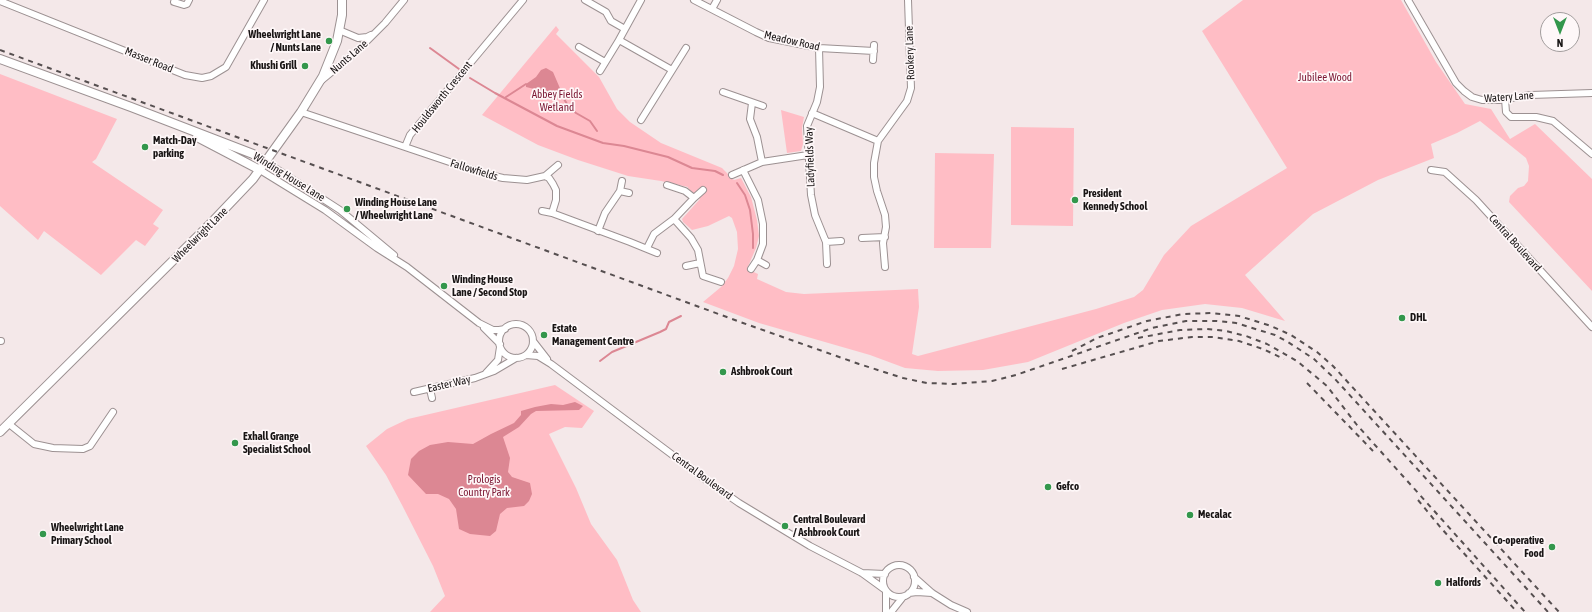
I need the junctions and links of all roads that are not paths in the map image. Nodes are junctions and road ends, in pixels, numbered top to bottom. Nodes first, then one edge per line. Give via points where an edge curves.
1 (189, 0) edge
2 (264, 0) edge
3 (342, 0) edge
4 (404, 0) edge
5 (523, 0) edge
6 (585, 0) edge
7 (642, 0) edge
8 (694, 0) edge
9 (717, 0) edge
10 (908, 0) edge
11 (1408, 0) edge
12 (0, 1) edge
13 (174, 2) dead end
14 (712, 9) junction
15 (625, 29) junction
16 (339, 30) junction
17 (376, 32) junction
18 (618, 40) junction
19 (580, 47) dead end
20 (686, 48) dead end
21 (819, 48) junction
22 (0, 59) edge
23 (873, 60) dead end
24 (605, 62) junction
25 (672, 70) junction
26 (600, 71) dead end
27 (320, 81) junction
28 (723, 92) dead end
29 (1592, 94) edge
30 (1505, 99) junction
31 (752, 103) junction
32 (763, 106) dead end
33 (131, 107) junction
34 (301, 112) junction
35 (812, 112) junction
36 (642, 120) dead end
37 (878, 141) junction
38 (405, 147) junction
39 (1592, 154) edge
40 (808, 155) junction
41 (266, 162) junction
42 (762, 162) junction
43 (558, 165) dead end
44 (260, 170) junction
45 (743, 170) junction
46 (1431, 170) dead end
47 (733, 175) dead end
48 (545, 176) junction
49 (622, 181) dead end
50 (667, 185) dead end
51 (703, 190) dead end
52 (620, 191) junction
53 (629, 193) dead end
54 (694, 198) junction
55 (542, 211) dead end
56 (552, 213) junction
57 (674, 218) junction
58 (598, 231) junction
59 (885, 237) junction
60 (862, 238) dead end
61 (841, 241) dead end
62 (826, 242) junction
63 (647, 248) junction
64 (657, 253) dead end
65 (757, 260) junction
66 (700, 263) junction
67 (827, 264) dead end
68 (766, 265) dead end
69 (686, 266) dead end
70 (407, 267) junction
71 (885, 267) dead end
72 (751, 269) dead end
73 (721, 282) dead end
74 (480, 323) junction
75 (1592, 327) edge
76 (505, 329) junction
77 (533, 341) junction
78 (500, 346) junction
79 (526, 355) junction
80 (516, 358) junction
81 (551, 364) junction
82 (483, 375) junction
83 (430, 388) junction
84 (414, 392) dead end
85 (432, 398) dead end
86 (109, 414) dead end
87 (9, 424) junction
88 (0, 432) edge
89 (862, 573) junction
90 (885, 574) junction
91 (914, 577) junction
92 (885, 590) junction
93 (909, 593) junction
94 (932, 594) junction
95 (903, 597) junction
96 (886, 612) edge
97 (890, 612) edge
98 (967, 612) edge

1 - 13 street via 184,5
2 - 12 street, Masser Road via 226,67 202,78 185,75
3 - 16 street, Wheelwright Lane
4 - 17 street, Nunts Lane
5 - 38 street, Houldsworth Crescent via 410,135
6 - 15 street via 606,12 611,21
7 - 15 street
8 - 14 street, Meadow Road
9 - 14 street
10 - 37 street, Rookery Lane via 910,88 907,102
11 - 30 street, Watery Lane via 1456,82 1464,91 1476,99
14 - 21 street, Meadow Road via 769,38
15 - 18 street
16 - 17 street, Nunts Lane via 361,38 367,38
16 - 27 street, Wheelwright Lane via 330,60
17 - 27 street, Nunts Lane via 357,52
18 - 24 street
18 - 25 street
19 - 24 street
20 - 25 street
21 - 23 street, Meadow Road via 874,48
21 - 35 street, Ladyfields Way via 820,88
22 - 33 street, Winding House Lane
24 - 26 street
25 - 36 street
27 - 34 street, Wheelwright Lane
28 - 31 street
29 - 30 street, Watery Lane via 1531,95
30 - 39 street via 1506,112 1511,117 1536,117 1553,121
31 - 32 street
31 - 42 street via 750,119
33 - 41 street, Winding House Lane via 253,154
33 - 44 street, Winding House Lane
34 - 38 street
34 - 41 street, Wheelwright Lane
35 - 37 street
35 - 40 street, Ladyfields Way via 807,126
37 - 59 street, Rookery Lane via 874,177 885,215
38 - 48 street, Fallowfields via 503,178 528,180
40 - 42 street
40 - 62 street, Ladyfields Way via 812,202
41 - 44 street, Wheelwright Lane
41 - 70 street, Winding House Lane via 340,210
42 - 45 street
43 - 48 street, Fallowfields
44 - 70 street, Winding House Lane
44 - 87 street, Wheelwright Lane via 247,187
45 - 47 street
45 - 65 street via 758,200 763,224 763,244
46 - 75 street, Central Boulevard via 1445,172 1476,200
48 - 56 street via 554,184 556,190
49 - 52 street
50 - 54 street via 685,191
51 - 54 street
52 - 53 street
52 - 58 street via 605,213
54 - 57 street
55 - 56 street
56 - 58 street
57 - 63 street via 654,234
57 - 66 street via 698,250
58 - 63 street
59 - 60 street
59 - 71 street, Rookery Lane
61 - 62 street
62 - 67 street, Ladyfields Way
63 - 64 street
65 - 68 street
65 - 72 street
66 - 69 street
66 - 73 street via 703,276
70 - 74 street, Winding House Lane
74 - 76 street, Winding House Lane via 493,330
74 - 78 street, Winding House Lane
76 - 77 street via 514,324 522,325 530,332
76 - 78 street via 500,338
77 - 79 street
77 - 81 street, Central Boulevard
78 - 80 street via 507,355
78 - 82 street, Easter Way via 498,360
79 - 80 street
79 - 81 street, Central Boulevard via 538,356
80 - 82 street, Easter Way
81 - 89 street, Central Boulevard via 738,503 810,546
82 - 83 street, Easter Way
83 - 84 street, Easter Way
83 - 85 street
86 - 87 street via 90,446 83,449 53,448 34,444
87 - 88 street, Wheelwright Lane
89 - 90 street, Central Boulevard
89 - 92 street, Central Boulevard
90 - 91 street via 894,566 902,566 910,570
90 - 92 street
91 - 93 street via 914,586
91 - 94 street
92 - 95 street via 894,596
92 - 96 street
93 - 94 street
93 - 95 street
94 - 98 street
95 - 97 street

